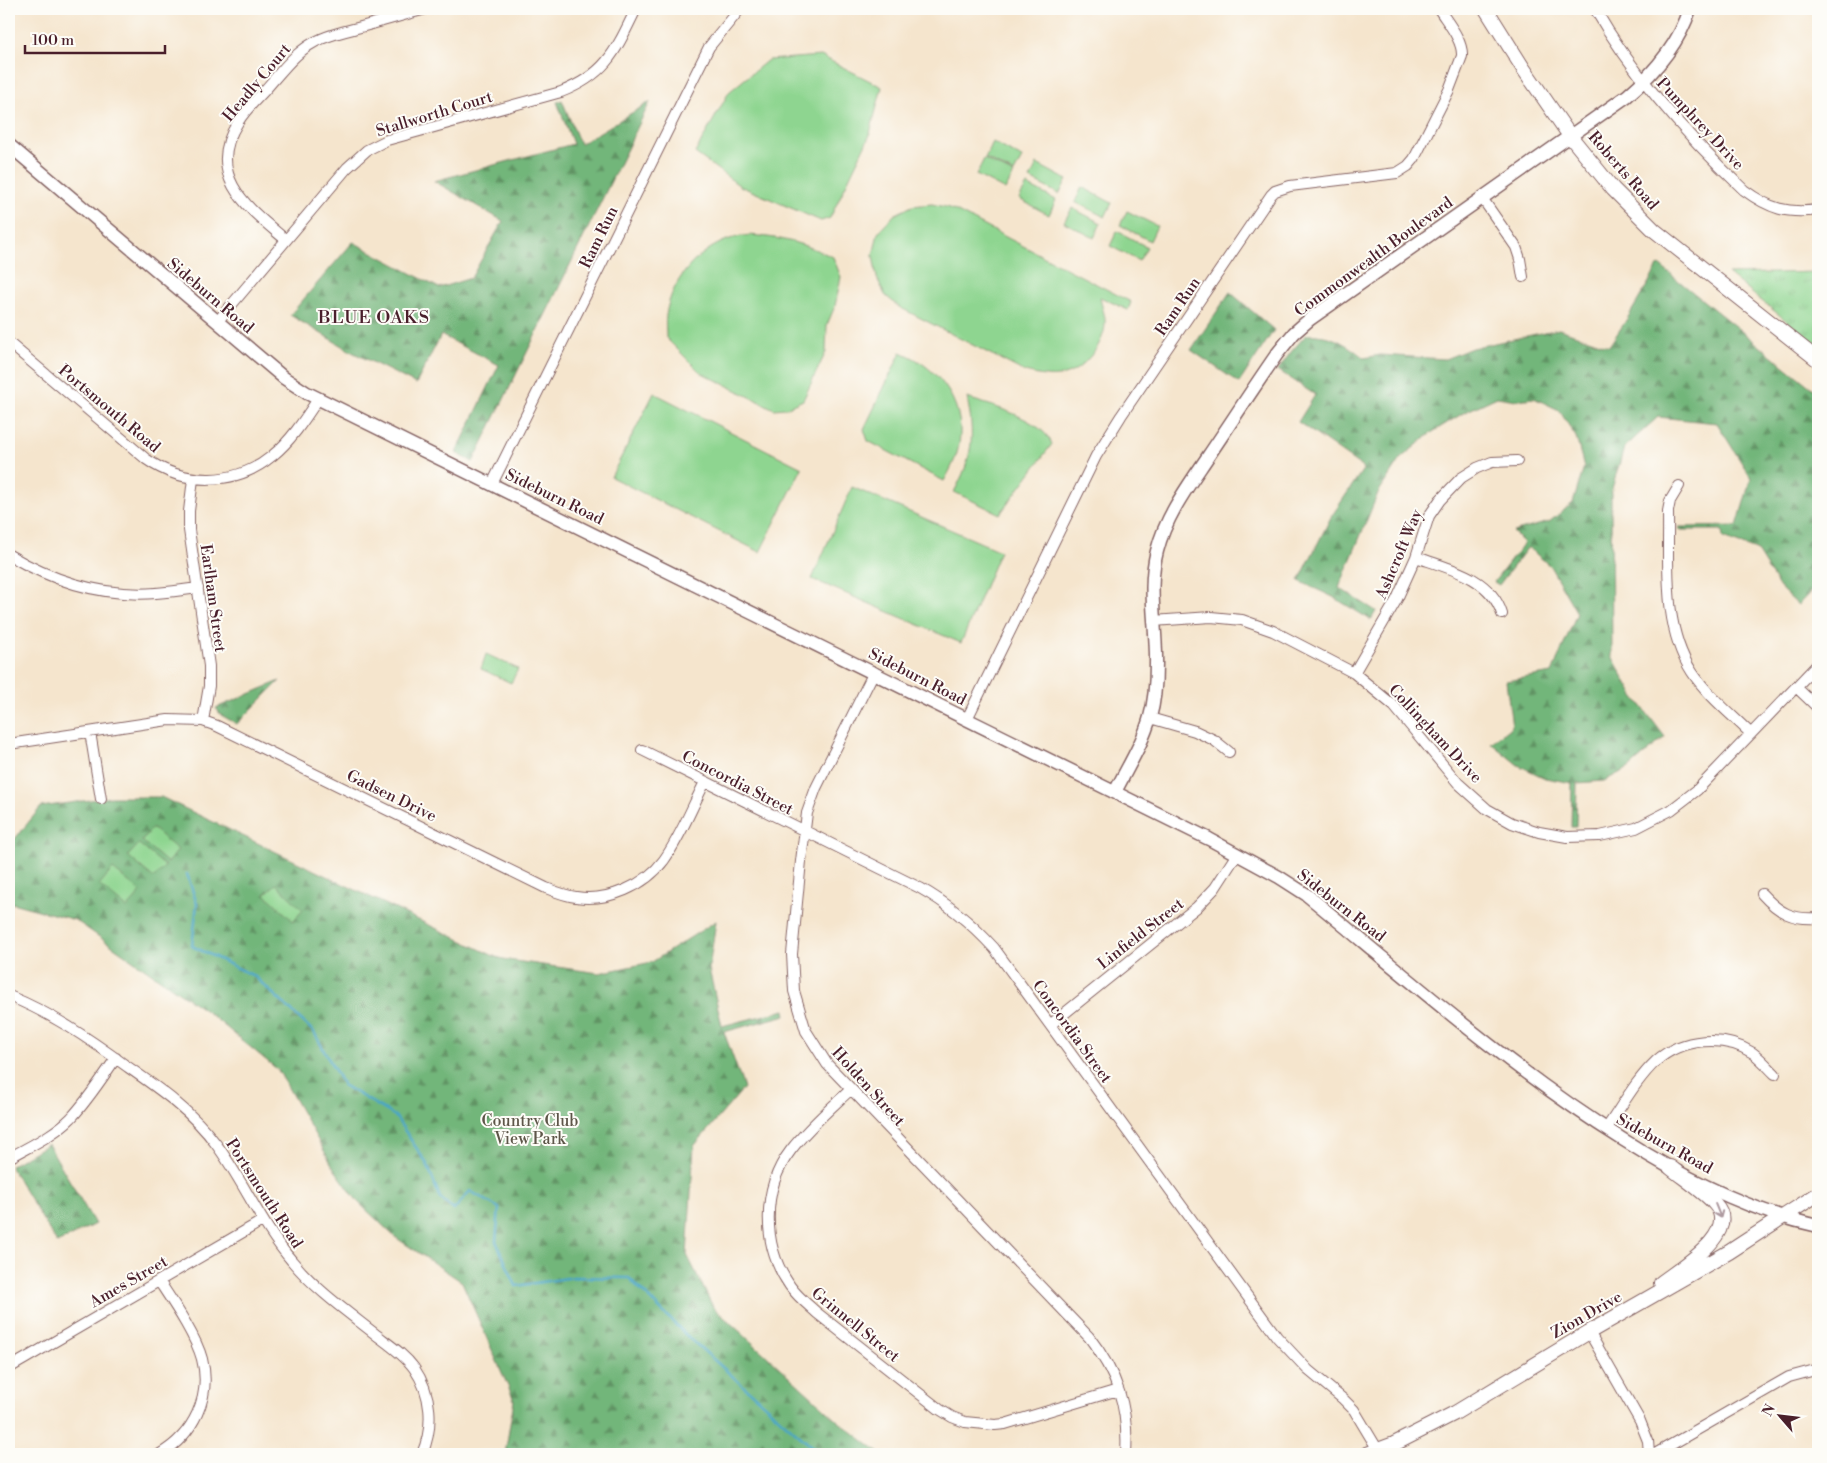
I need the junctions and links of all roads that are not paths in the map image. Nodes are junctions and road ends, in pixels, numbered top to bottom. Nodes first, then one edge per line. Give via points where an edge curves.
1 (426, 9) edge
2 (636, 9) edge
3 (740, 9) edge
4 (1439, 9) edge
5 (1486, 9) edge
6 (1595, 9) edge
7 (1690, 9) edge
8 (1643, 82) junction
9 (1570, 136) junction
10 (9, 145) edge
11 (1482, 198) junction
12 (1818, 210) edge
13 (286, 240) junction
14 (1523, 277) dead end
15 (217, 322) junction
16 (9, 343) edge
17 (1818, 360) edge
18 (318, 399) junction
19 (1517, 462) dead end
20 (193, 479) junction
21 (492, 484) junction
22 (1679, 486) dead end
23 (9, 555) edge
24 (1416, 557) junction
25 (198, 588) junction
26 (1502, 614) dead end
27 (1153, 621) junction
28 (1818, 664) edge
29 (874, 672) junction
30 (1354, 673) junction
31 (1796, 687) junction
32 (1818, 708) edge
33 (1150, 718) junction
34 (967, 719) junction
35 (203, 721) junction
36 (90, 732) junction
37 (1751, 734) junction
38 (9, 744) edge
39 (642, 750) dead end
40 (1229, 752) dead end
41 (705, 782) junction
42 (1115, 792) junction
43 (101, 799) dead end
44 (805, 832) junction
45 (1237, 854) junction
46 (1762, 894) dead end
47 (1818, 918) edge
48 (9, 996) edge
49 (1050, 1025) junction
50 (116, 1058) junction
51 (1775, 1074) dead end
52 (850, 1090) junction
53 (1606, 1129) junction
54 (9, 1158) edge
55 (1670, 1167) junction
56 (1818, 1194) edge
57 (1784, 1218) junction
58 (262, 1221) junction
59 (1818, 1226) edge
60 (159, 1281) junction
61 (1626, 1311) junction
62 (1589, 1332) junction
63 (9, 1368) edge
64 (1814, 1370) dead end
65 (1118, 1390) junction
66 (1373, 1452) edge
67 (160, 1454) edge
68 (422, 1454) edge
69 (1126, 1454) edge
70 (1649, 1454) edge
71 (1655, 1454) edge

1 - 13 street, Headly Court via 328,36 306,47 239,120 227,155 232,185 244,204
2 - 13 street, Stallworth Court via 614,53 589,79 561,92 378,144 347,168
3 - 21 street, Ram Run via 709,47
4 - 34 street, Ram Run via 1459,43 1462,56 1414,159 1397,173 1290,186 1271,195 1096,456
5 - 9 main road, Roberts Road
6 - 8 street, Pumphrey Drive
7 - 8 street, Commonwealth Boulevard via 1678,38
8 - 9 street, Commonwealth Boulevard
8 - 12 street, Pumphrey Drive via 1757,200 1798,213
9 - 11 street, Commonwealth Boulevard
9 - 17 main road, Roberts Road via 1612,189 1654,230
10 - 15 street, Sideburn Road
11 - 14 street via 1516,247
11 - 27 street, Commonwealth Boulevard via 1310,319 1277,354 1170,516 1152,575
13 - 15 street, Stallworth Court
15 - 18 street, Sideburn Road via 284,378
16 - 20 street, Portsmouth Road via 146,459 167,471
18 - 20 street, Portsmouth Road via 280,449 262,464 228,477
18 - 21 street, Sideburn Road
19 - 24 street, Ashcroft Way via 1492,462 1452,486 1429,516
20 - 25 street, Earlham Street via 189,530
21 - 29 street, Sideburn Road
22 - 37 street via 1668,511 1670,612 1677,642 1699,681
23 - 25 street via 59,580 112,592 156,593
24 - 26 street via 1459,572 1476,582 1488,590
24 - 30 street, Ashcroft Way via 1398,598
25 - 35 street, Earlham Street via 209,666
27 - 30 street, Collingham Drive via 1211,617 1242,620 1273,631
27 - 33 street, Commonwealth Boulevard via 1156,662
28 - 31 street, Collingham Drive
29 - 34 street, Sideburn Road
29 - 44 street, Holden Street via 816,788 807,812
30 - 37 street, Collingham Drive via 1394,706 1458,783 1488,809 1512,823 1567,837 1600,836 1636,828 1672,810 1697,790
31 - 32 street
31 - 37 street, Collingham Drive
33 - 40 street via 1195,731
33 - 42 street, Commonwealth Boulevard
34 - 42 street, Sideburn Road
35 - 36 street, Gadsen Drive via 168,720
35 - 41 street, Gadsen Drive via 546,888 577,897 617,893 653,872 672,847
36 - 38 street, Gadsen Drive
36 - 43 street
39 - 41 street, Concordia Street
41 - 44 street, Concordia Street
42 - 45 street, Sideburn Road
44 - 49 street, Concordia Street via 920,888 957,912 994,948
44 - 52 street, Holden Street via 792,954 794,992 813,1043
45 - 49 street, Linfield Street via 1215,888 1197,908
45 - 53 street, Sideburn Road via 1307,895 1475,1034
46 - 47 street via 1783,913 1800,918
48 - 50 street, Portsmouth Road via 53,1016
49 - 66 street, Concordia Street via 1277,1337 1308,1370 1354,1410
50 - 54 street via 71,1118
50 - 58 street, Portsmouth Road via 166,1094 200,1124 228,1160
51 - 53 street via 1758,1057 1738,1046 1713,1041 1687,1044 1666,1053 1649,1068
52 - 65 street, Holden Street via 1089,1337 1109,1366
52 - 65 street, Grinnell Street via 790,1151 772,1192 768,1219 772,1247 782,1272 798,1296 939,1409 965,1422 1005,1424
53 - 55 street, Sideburn Road
55 - 57 street, Sideburn Road
55 -> 61 main road via 1716,1204 1721,1214 1721,1228 1712,1242
56 - 57 main road, Zion Drive
57 - 59 street, Sideburn Road
57 - 61 main road, Zion Drive
58 - 60 street, Ames Street
58 - 68 street, Portsmouth Road via 312,1283 414,1368 424,1386 429,1407 430,1425
60 - 63 street, Ames Street
60 - 67 street via 196,1343 202,1358 204,1379 202,1398 191,1426 182,1438
61 - 62 main road, Zion Drive
62 - 66 main road, Zion Drive via 1455,1414
62 - 70 street via 1637,1415 1648,1441
64 - 71 street via 1789,1377
65 - 69 street, Holden Street via 1126,1424

